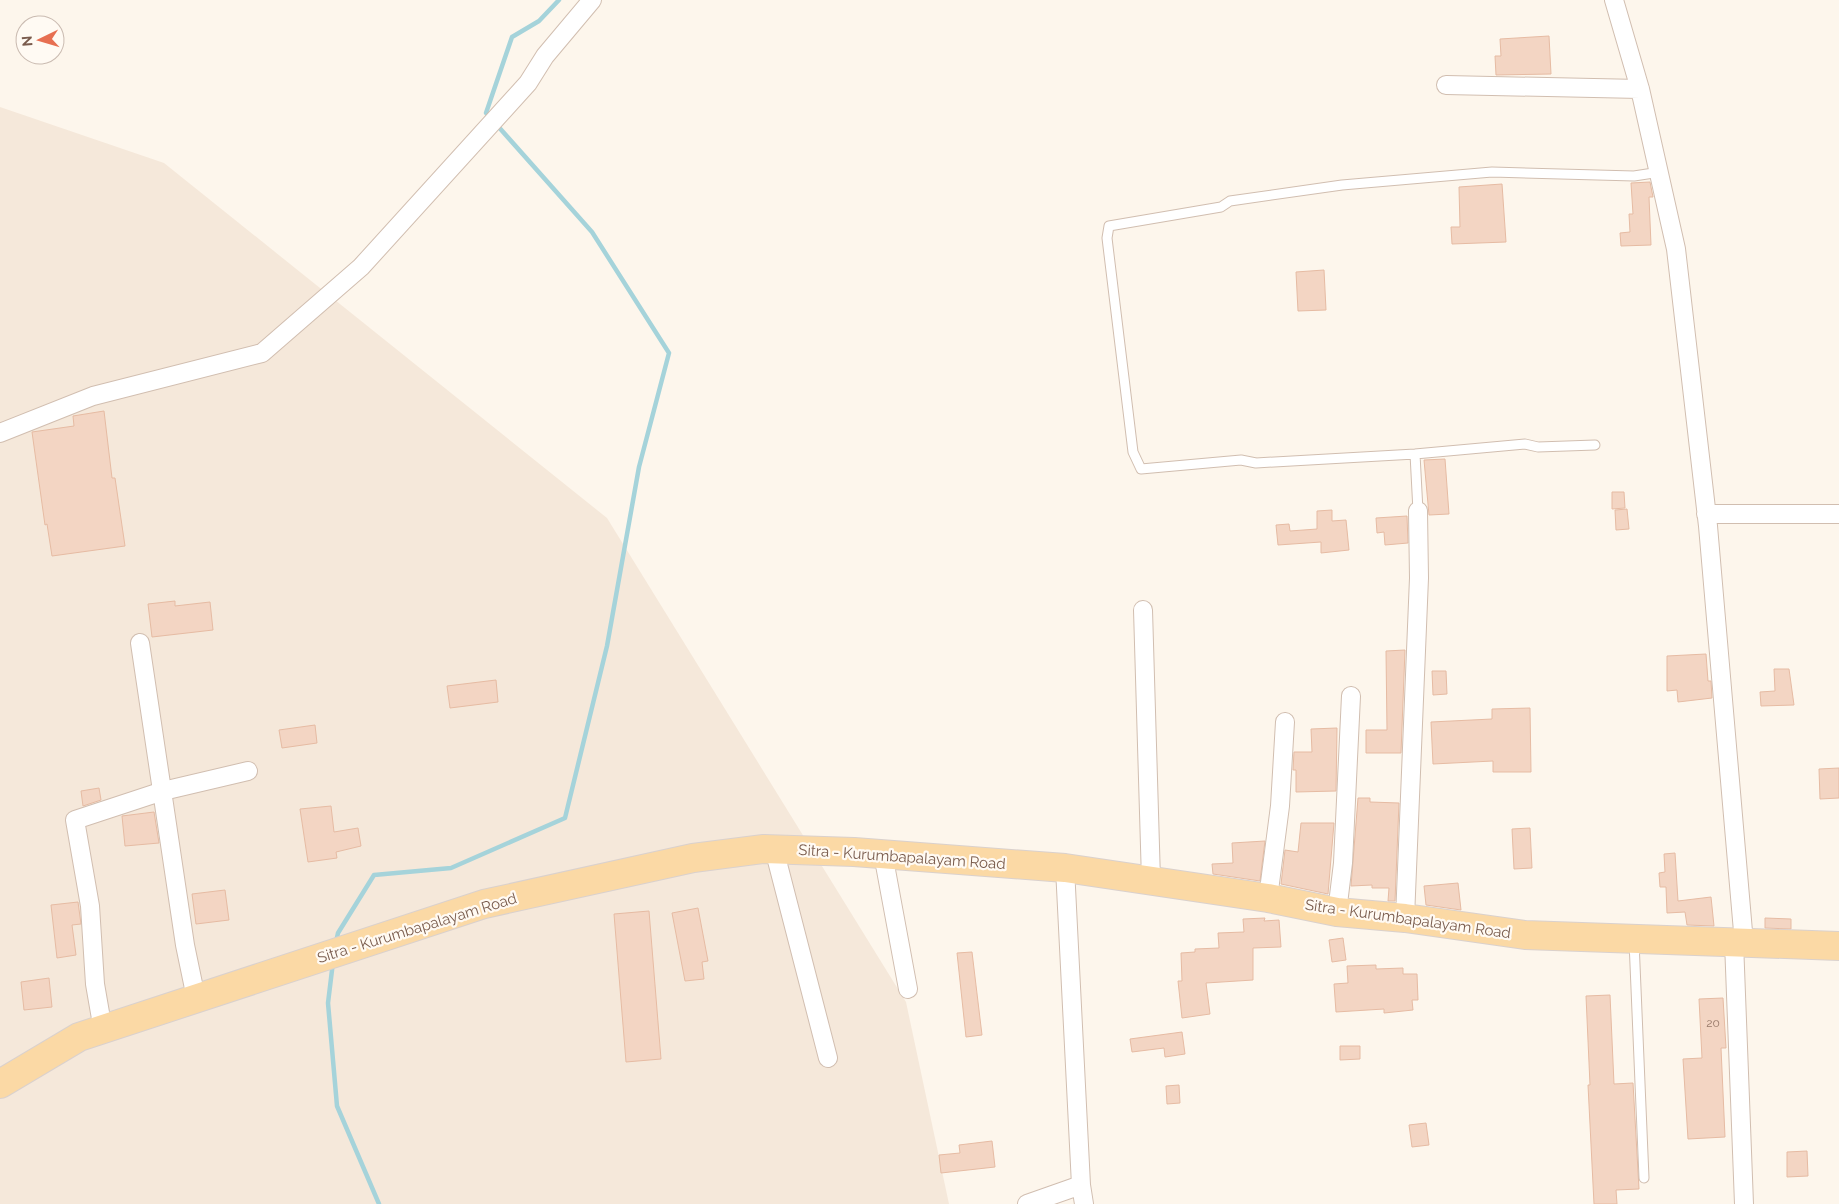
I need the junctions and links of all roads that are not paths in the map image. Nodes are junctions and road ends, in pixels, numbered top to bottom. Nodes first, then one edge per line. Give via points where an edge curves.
1 (592, 0) edge
2 (1614, 0) edge
3 (1446, 85) dead end
4 (1640, 89) junction
5 (1660, 172) junction
6 (0, 433) edge
7 (1595, 445) dead end
8 (1415, 454) junction
9 (1418, 511) joint
10 (1706, 514) junction
11 (1839, 514) edge
12 (1143, 610) dead end
13 (140, 643) dead end
14 (1351, 696) dead end
15 (1285, 722) dead end
16 (248, 771) dead end
17 (163, 791) junction
18 (774, 849) junction
19 (883, 854) junction
20 (1065, 868) junction
21 (1151, 880) junction
22 (1268, 898) junction
23 (1337, 912) junction
24 (1406, 918) junction
25 (1634, 939) junction
26 (1739, 942) junction
27 (1839, 946) edge
28 (908, 989) dead end
29 (196, 998) junction
30 (103, 1030) junction
31 (828, 1058) dead end
32 (0, 1084) edge
33 (1644, 1178) dead end
34 (1081, 1185) junction
35 (1026, 1204) edge
36 (1084, 1204) edge
37 (1744, 1204) edge

1 - 6 street via 545,56 528,82 361,267 262,353 93,396
2 - 4 street
3 - 4 street
4 - 5 street
5 - 8 lane via 1634,176 1492,172 1342,185 1230,201 1222,207 1109,226 1107,238 1133,452 1141,469 1241,460 1256,463
5 - 10 street via 1676,249
7 - 8 lane via 1538,447 1525,444
8 - 9 lane
9 - 24 street via 1419,578
10 - 11 street
10 - 26 street
12 - 21 street
13 - 17 street
14 - 23 street via 1343,863
15 - 22 street via 1280,806
16 - 17 street
17 - 29 street
17 - 30 street via 75,820 90,906 95,984
18 - 19 main road, Sitra - Kurumbapalayam Road
18 - 29 main road, Sitra - Kurumbapalayam Road via 693,858 484,904
18 - 31 street
19 - 20 main road, Sitra - Kurumbapalayam Road
19 - 28 street
20 - 21 main road, Sitra - Kurumbapalayam Road
20 - 34 street
21 - 22 main road, Sitra - Kurumbapalayam Road
22 - 23 main road, Sitra - Kurumbapalayam Road
23 - 24 main road, Sitra - Kurumbapalayam Road
24 - 25 main road, Sitra - Kurumbapalayam Road via 1525,935
25 - 26 main road, Sitra - Kurumbapalayam Road
25 - 33 lane
26 - 27 main road, Sitra - Kurumbapalayam Road
26 - 37 street
29 - 30 main road, Sitra - Kurumbapalayam Road
30 - 32 main road, Sitra - Kurumbapalayam Road via 79,1037
34 - 35 street
34 - 36 street

